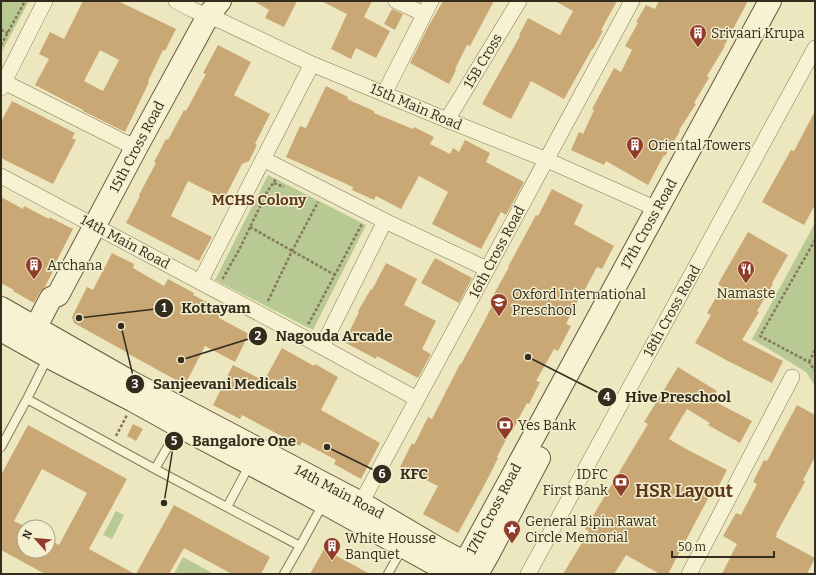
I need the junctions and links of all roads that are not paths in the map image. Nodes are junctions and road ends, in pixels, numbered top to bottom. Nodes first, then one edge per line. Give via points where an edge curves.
1 (45, 1) edge
2 (176, 1) edge
3 (396, 1) edge
4 (431, 1) edge
5 (519, 1) edge
6 (632, 1) edge
7 (770, 1) edge
8 (785, 1) edge
9 (214, 9) edge
10 (424, 14) junction
11 (815, 48) edge
12 (312, 64) junction
13 (3, 85) edge
14 (384, 94) junction
15 (447, 120) junction
16 (136, 148) junction
17 (263, 159) junction
18 (547, 160) junction
19 (1, 176) edge
20 (657, 209) junction
21 (385, 221) junction
22 (94, 226) junction
23 (487, 269) junction
24 (200, 282) junction
25 (1, 308) edge
26 (1, 330) edge
27 (39, 343) junction
28 (322, 347) junction
29 (792, 377) dead end
30 (417, 398) junction
31 (27, 399) junction
32 (179, 426) junction
33 (1, 447) edge
34 (251, 463) junction
35 (155, 469) junction
36 (324, 503) junction
37 (362, 503) junction
38 (227, 507) junction
39 (300, 546) junction
40 (403, 546) junction
41 (470, 571) edge
42 (284, 574) edge
43 (388, 574) edge
44 (528, 574) edge
45 (688, 574) edge

1 - 13 street
2 - 9 street, 15th Main Road
3 - 10 street
4 - 10 street
5 - 15 street, 15B Cross
6 - 18 street, 16th Cross Road
7 - 20 main road, 17th Cross Road
8 - 41 main road, 17th Cross Road via 678,196 489,553
9 - 12 street, 15th Main Road via 221,21
9 - 16 main road, 15th Cross Road
10 - 14 street
11 - 44 street, 18th Cross Road
12 - 14 street, 15th Main Road
12 - 17 street
13 - 16 street
14 - 15 street, 15th Main Road
15 - 18 street, 15th Main Road
16 - 22 main road, 15th Cross Road
17 - 21 street
17 - 24 street
18 - 20 street, 15th Main Road
18 - 23 street, 16th Cross Road
19 - 22 street, 14th Main Road
20 - 41 main road, 17th Cross Road
21 - 23 street
21 - 28 street
22 - 24 street, 14th Main Road
22 - 27 main road, 15th Cross Road via 58,295 62,303
23 - 30 street, 16th Cross Road
24 - 28 street, 14th Main Road
25 - 27 main road, 14th Main Road
26 - 27 main road, 14th Main Road
27 - 31 lane
27 - 32 main road, 14th Main Road via 121,394
27 - 37 main road, 14th Main Road via 129,381
28 - 30 street, 14th Main Road
29 - 45 street
30 - 37 street, 16th Cross Road
31 - 33 lane
31 - 35 lane
32 - 34 main road, 14th Main Road
32 - 35 lane
34 - 36 main road, 14th Main Road
34 - 38 lane
35 - 38 lane
36 - 39 lane
36 - 40 main road, 14th Main Road
37 - 41 main road, 14th Main Road via 439,549
38 - 39 lane
39 - 42 lane
40 - 41 main road, 14th Main Road
40 - 43 lane

